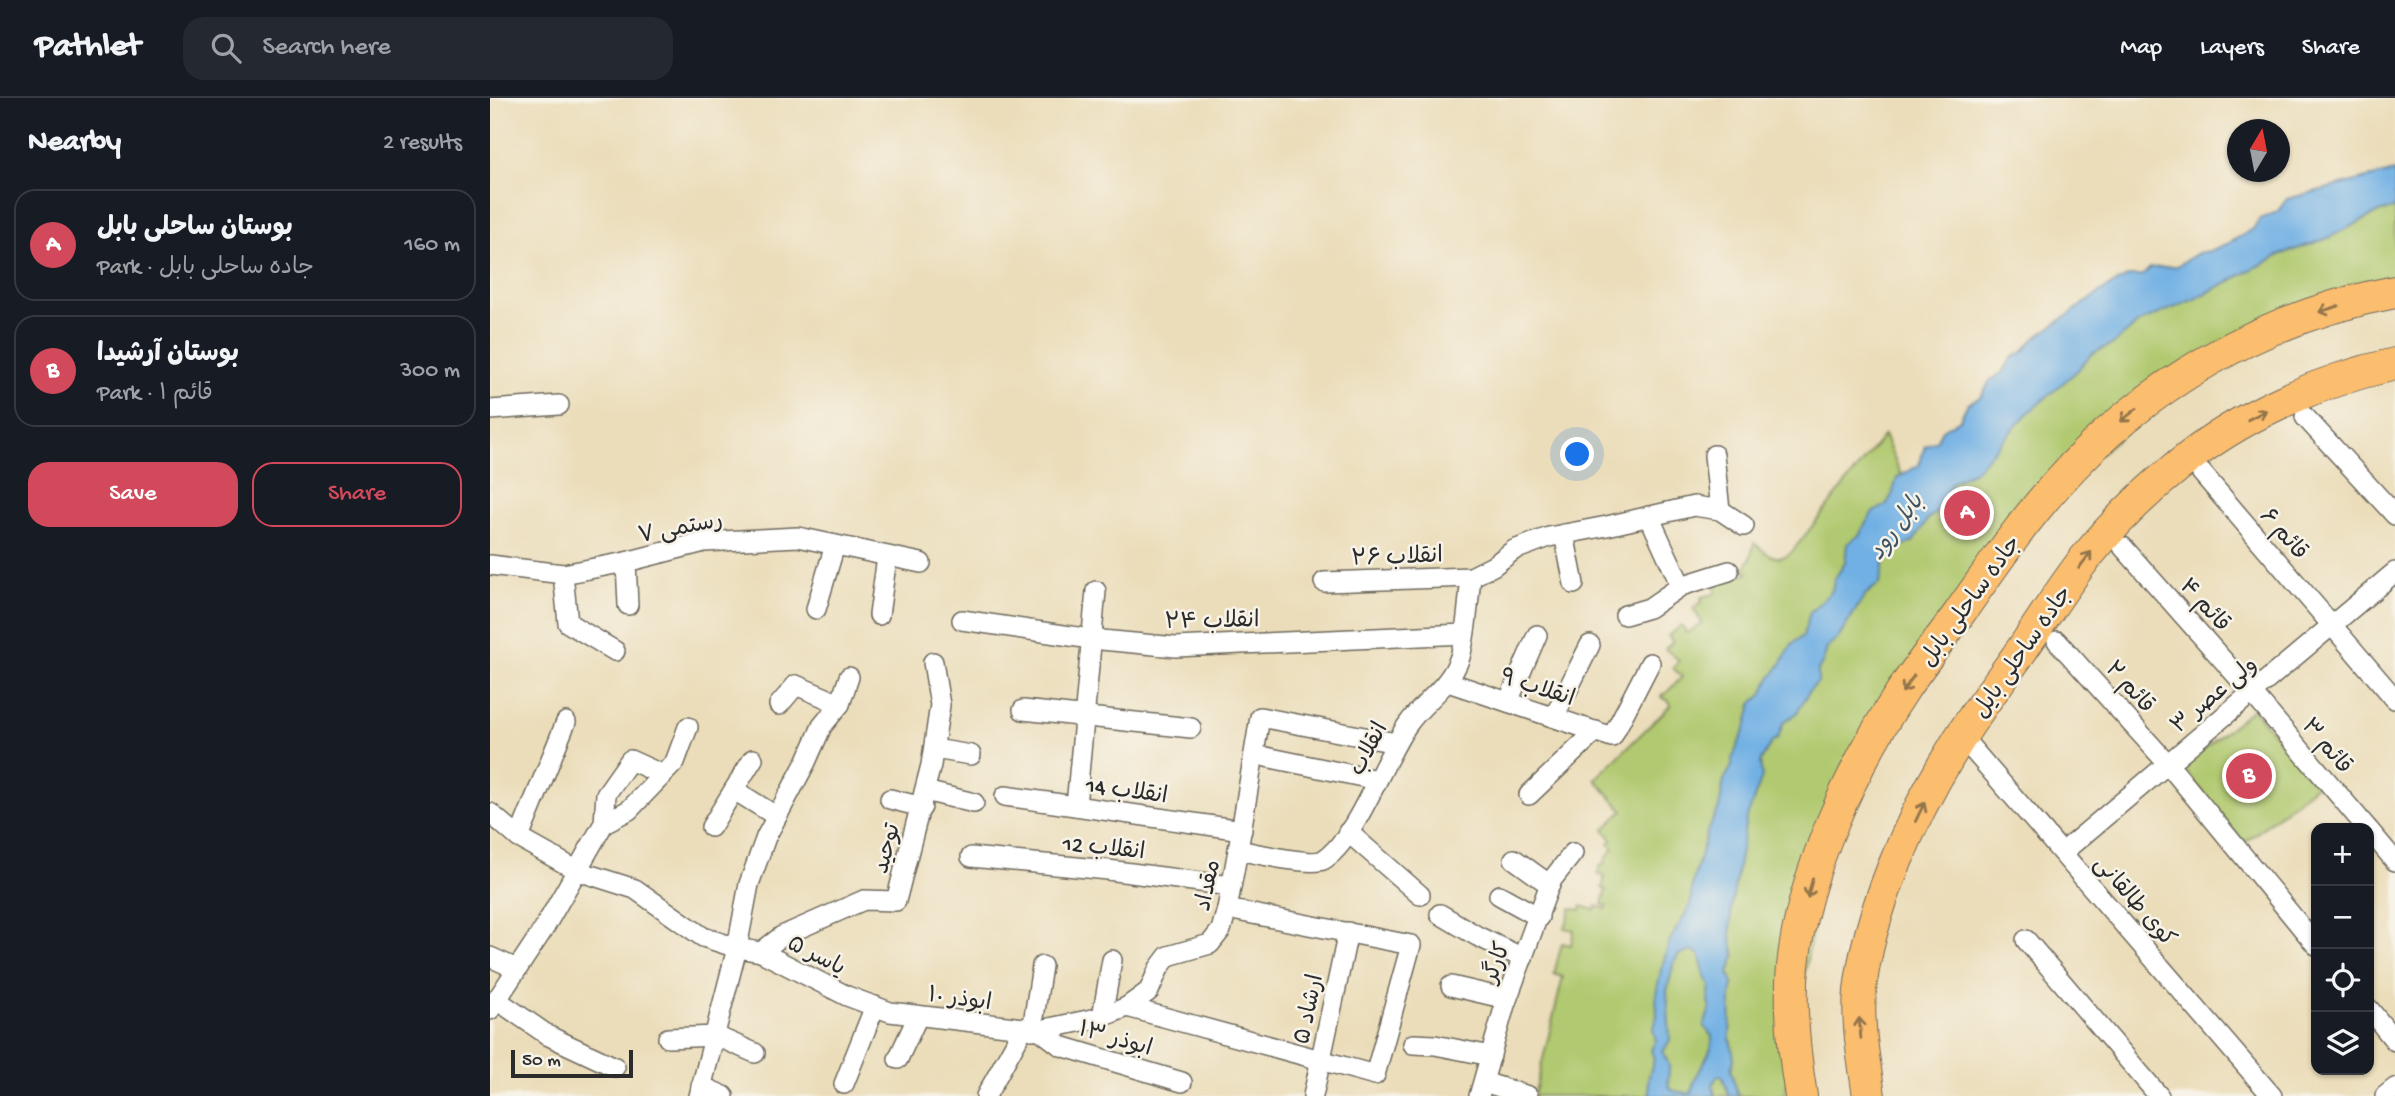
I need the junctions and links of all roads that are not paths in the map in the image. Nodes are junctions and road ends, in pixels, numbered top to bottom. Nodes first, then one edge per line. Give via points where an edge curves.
1 (2395, 292) edge
2 (2395, 364) edge
3 (559, 405) dead end
4 (490, 410) edge
5 (2305, 417) dead end
6 (1714, 455) dead end
7 (2201, 472) dead end
8 (1720, 510) junction
9 (2395, 515) edge
10 (1649, 516) junction
11 (1744, 526) dead end
12 (1564, 534) junction
13 (835, 545) junction
14 (2123, 547) dead end
15 (887, 557) junction
16 (626, 562) junction
17 (920, 563) dead end
18 (490, 565) edge
19 (1729, 571) dead end
20 (2395, 572) edge
21 (563, 575) junction
22 (1471, 577) junction
23 (1324, 582) dead end
24 (1574, 584) dead end
25 (1681, 586) junction
26 (1096, 591) dead end
27 (628, 605) dead end
28 (816, 608) dead end
29 (879, 615) dead end
30 (1625, 615) dead end
31 (962, 620) dead end
32 (2332, 625) junction
33 (1464, 634) junction
34 (1537, 635) dead end
35 (1091, 639) junction
36 (2057, 641) dead end
37 (1590, 645) dead end
38 (615, 651) dead end
39 (933, 662) dead end
40 (1650, 663) dead end
41 (849, 677) dead end
42 (1448, 682) junction
43 (2252, 693) junction
44 (2395, 699) edge
45 (1508, 702) junction
46 (840, 704) junction
47 (779, 705) dead end
48 (1023, 710) dead end
49 (1084, 716) junction
50 (1554, 717) junction
51 (566, 722) dead end
52 (688, 727) dead end
53 (1191, 728) dead end
54 (1604, 734) junction
55 (1961, 737) junction
56 (1396, 743) junction
57 (934, 749) junction
58 (971, 755) dead end
59 (1266, 757) dead end
60 (753, 759) dead end
61 (2168, 764) junction
62 (663, 775) junction
63 (1377, 780) junction
64 (734, 790) junction
65 (1529, 795) dead end
66 (1005, 796) dead end
67 (890, 799) dead end
68 (924, 799) junction
69 (974, 803) dead end
70 (1076, 806) junction
71 (490, 813) edge
72 (776, 816) junction
73 (604, 823) junction
74 (2363, 823) edge
75 (711, 827) dead end
76 (1242, 830) junction
77 (1348, 832) junction
78 (2374, 836) edge
79 (519, 838) junction
80 (1238, 850) junction
81 (2063, 852) junction
82 (1573, 853) dead end
83 (971, 858) dead end
84 (1514, 859) dead end
85 (2395, 861) edge
86 (578, 871) junction
87 (1550, 885) junction
88 (1231, 886) junction
89 (1420, 895) dead end
90 (1499, 895) dead end
91 (1227, 909) junction
92 (1440, 914) dead end
93 (1539, 917) junction
94 (1348, 932) junction
95 (2311, 939) edge
96 (2025, 940) dead end
97 (737, 948) junction
98 (761, 952) junction
99 (490, 957) edge
100 (1523, 958) junction
101 (1112, 960) dead end
102 (1042, 966) dead end
103 (517, 969) junction
104 (1451, 986) dead end
105 (1507, 999) junction
106 (493, 1005) edge
107 (875, 1006) junction
108 (1128, 1007) junction
109 (2371, 1012) edge
110 (918, 1016) junction
111 (1102, 1017) junction
112 (1031, 1029) junction
113 (716, 1036) junction
114 (668, 1038) dead end
115 (2395, 1041) edge
116 (1413, 1044) dead end
117 (755, 1054) dead end
118 (1491, 1056) junction
119 (898, 1059) dead end
120 (1321, 1061) junction
121 (615, 1067) dead end
122 (1182, 1082) dead end
123 (844, 1084) dead end
124 (2395, 1088) edge
125 (1481, 1089) edge
126 (700, 1091) edge
127 (988, 1095) edge
128 (724, 1096) edge
129 (1313, 1096) edge
130 (1528, 1096) edge
131 (1801, 1096) edge
132 (1869, 1096) edge
133 (2159, 1096) edge
134 (2272, 1096) edge
135 (2385, 1096) edge

1 -> 131 main road, جاده ساحلی بابل via 2283,325 2193,370 2112,429 2027,519 1903,691 1860,766 1827,837 1799,930 1793,968 1792,1030
55 -> 2 main road, جاده ساحلی بایل via 2086,557 2146,493 2252,417 2332,382
3 - 4 street
5 - 9 street
6 - 8 street
7 - 32 street, قائم ۶
8 - 10 street via 1694,506
8 - 11 street
10 - 12 street
10 - 25 street
12 - 22 street via 1514,550
12 - 24 street
13 - 15 street, رستمی ۷
13 - 16 street, رستمی ۷ via 798,537 704,542
13 - 28 street
14 - 43 street, قائم ۴
15 - 17 street, رستمی ۷
15 - 29 street
16 - 21 street, رستمی ۷
16 - 27 street
18 - 21 street, رستمی ۷
19 - 25 street
20 - 32 street, ولی عصر ۳
21 - 38 street via 568,623
22 - 23 street, انقلاب ۲۶
22 - 33 street, انقلاب
25 - 30 street via 1649,608
26 - 35 street
31 - 35 street, انقلاب ۲۴
32 - 43 street, ولی عصر ۳
32 - 44 street, قائم ۶
33 - 35 street, انقلاب ۲۴ via 1176,647
33 - 42 street, انقلاب
34 - 45 street
35 - 49 street
36 - 61 street, قائم ۲
37 - 50 street
39 - 57 street, توحید via 940,705
40 - 54 street
41 - 46 street
42 - 45 street, انقلاب ۹
42 - 56 street, انقلاب via 1409,722
43 - 61 street, ولی عصر ۳
43 - 74 street, قائم ۳
45 - 50 street, انقلاب ۹
46 - 47 street via 796,685
46 - 72 street via 822,726
48 - 49 street
49 - 53 street
49 - 70 street
50 - 54 street, انقلاب ۹
51 - 79 street
52 - 62 street via 675,762
54 - 65 street
55 - 81 street, کوی طالقانی
132 -> 55 main road, جاده ساحلی بایل via 1859,1014 1869,944 1905,841
56 - 63 street, انقلاب
56 - 76 street, مقداد via 1260,716
57 - 58 street
57 - 68 street, توحید
59 - 63 street
60 - 64 street
61 - 81 street, ولی عصر ۳
61 - 95 street, قائم ۲
62 - 73 street via 629,810
62 - 73 street via 630,760 606,794
63 - 77 street, انقلاب
64 - 72 street
64 - 75 street
66 - 70 street, انقلاب 14
67 - 68 street
68 - 69 street
68 - 98 street, توحید via 896,901 864,900 782,936
70 - 76 street, انقلاب 14
71 - 79 street, یاسر ۵
72 - 97 street via 749,884
73 - 86 street
76 - 80 street, مقداد
77 - 80 street, انقلاب via 1321,861
77 - 89 street
78 - 85 street, قائم ۳
79 - 86 street, یاسر ۵
80 - 88 street, مقداد
81 - 134 street, کوی طالقانی
82 - 87 street, کارگر
83 - 88 street, انقلاب 12
84 - 87 street
86 - 97 street, یاسر ۵ via 635,889 703,937
86 - 103 street
87 - 93 street, کارگر
88 - 91 street, مقداد
90 - 93 street
91 - 94 street
91 - 108 street, مقداد via 1221,930 1210,944 1168,956 1149,991
92 - 100 street
93 - 100 street, کارگر
94 - 120 street, ارشاد ۵
94 - 120 street via 1411,945 1375,1075
96 - 133 street
97 - 98 street, یاسر ۵
97 - 113 street
98 - 107 street, یاسر ۵
99 - 103 street
100 - 105 street, کارگر
101 - 111 street
102 - 112 street
103 - 106 street
104 - 105 street
105 - 118 street, کارگر
106 - 121 street
107 - 110 street, ابوذر ۱۰
107 - 123 street
108 - 111 street, مقداد
108 - 120 street
109 - 115 street
110 - 112 street, ابوذر ۱۰
110 - 119 street
111 - 112 street, مقداد
112 - 122 street, ابوذر ۱۳ via 1061,1046
112 - 127 street
113 - 114 street
113 - 117 street
113 - 126 street
116 - 118 street
118 - 125 street, کارگر
120 - 129 street, ارشاد ۵
124 - 135 street
125 - 130 street
126 - 128 street

